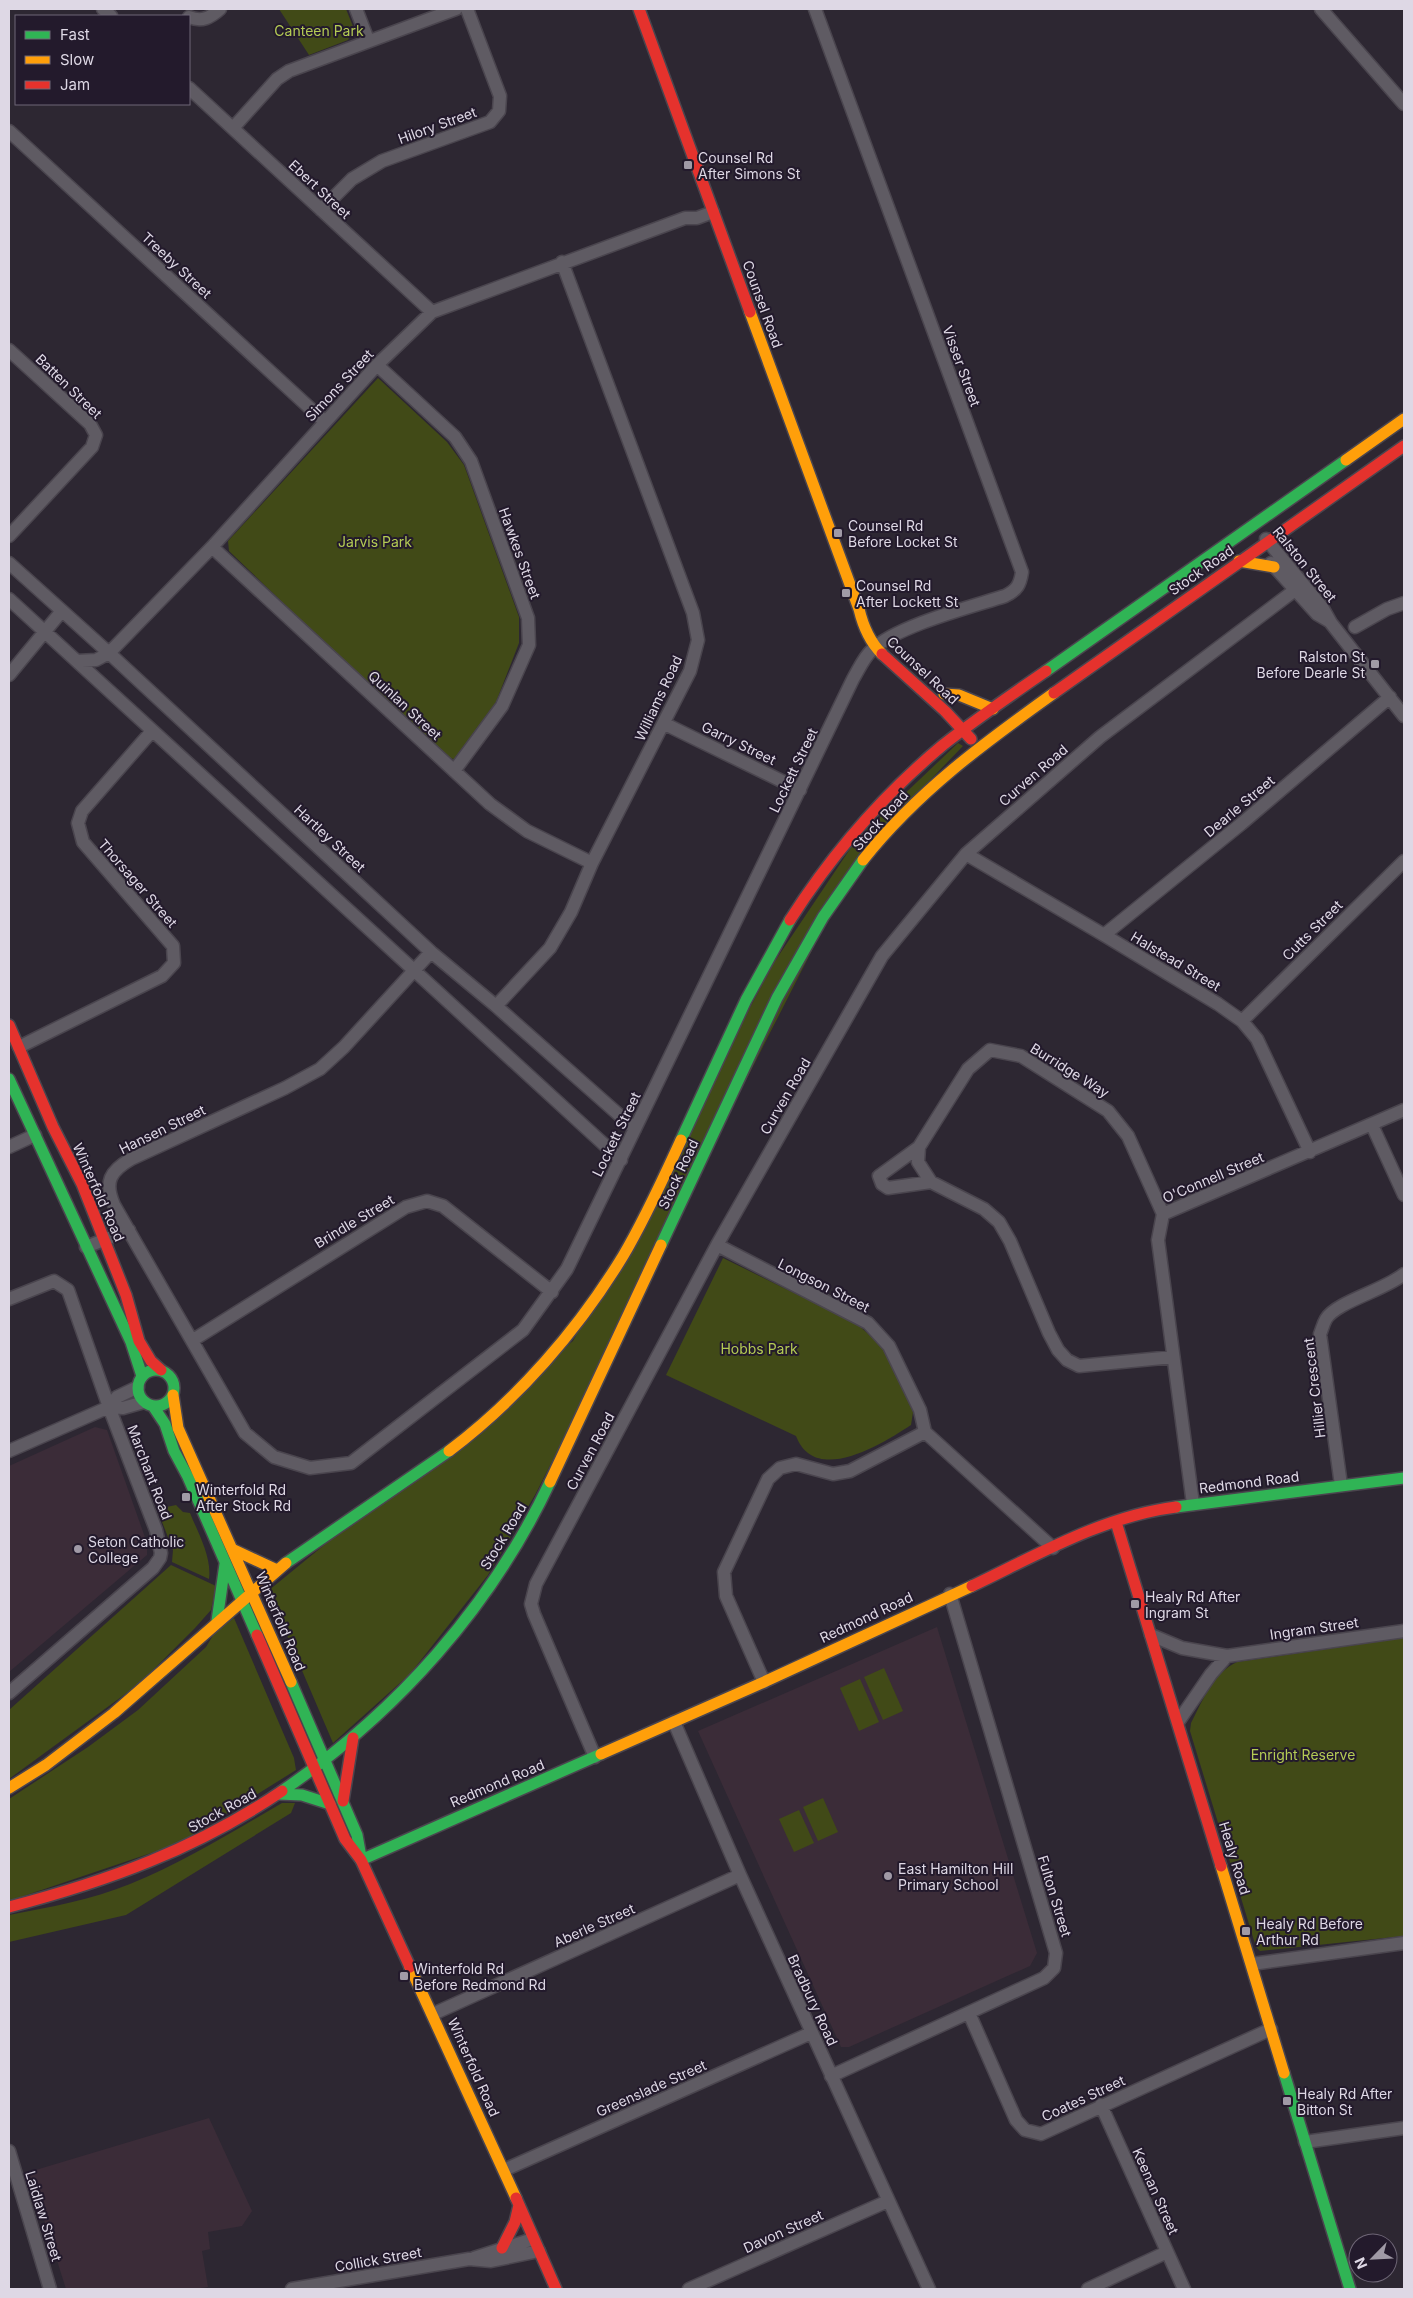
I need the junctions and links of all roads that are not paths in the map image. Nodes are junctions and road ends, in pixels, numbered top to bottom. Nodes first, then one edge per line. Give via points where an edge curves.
1 (220, 9) edge
2 (356, 9) edge
3 (456, 9) edge
4 (467, 9) edge
5 (639, 9) edge
6 (815, 9) edge
7 (1321, 9) edge
8 (190, 17) edge
9 (368, 40) junction
10 (190, 89) edge
11 (1404, 104) edge
12 (233, 128) junction
13 (9, 131) edge
14 (712, 207) junction
15 (321, 210) junction
16 (562, 262) junction
17 (432, 312) junction
18 (9, 350) edge
19 (377, 365) junction
20 (1404, 419) edge
21 (324, 422) junction
22 (1404, 446) edge
23 (1250, 528) junction
24 (9, 536) edge
25 (1263, 545) junction
26 (212, 547) junction
27 (1240, 561) junction
28 (9, 563) edge
29 (1274, 567) junction
30 (1299, 588) junction
31 (9, 599) edge
32 (1404, 603) edge
33 (61, 612) junction
34 (1355, 627) dead end
35 (45, 632) junction
36 (880, 644) junction
37 (109, 653) junction
38 (76, 661) junction
39 (9, 675) edge
40 (944, 694) junction
41 (1390, 697) junction
42 (992, 708) junction
43 (1404, 716) edge
44 (665, 724) junction
45 (968, 726) junction
46 (152, 731) junction
47 (983, 743) junction
48 (454, 771) junction
49 (800, 790) junction
50 (966, 854) junction
51 (1404, 861) edge
52 (592, 863) junction
53 (1104, 935) junction
54 (431, 952) junction
55 (415, 972) junction
56 (496, 1006) junction
57 (1242, 1021) junction
58 (9, 1025) edge
59 (19, 1047) junction
60 (9, 1078) edge
61 (1404, 1110) edge
62 (1372, 1125) junction
63 (636, 1129) junction
64 (35, 1135) junction
65 (919, 1146) junction
66 (9, 1147) edge
67 (1310, 1152) junction
68 (621, 1160) junction
69 (930, 1182) junction
70 (1404, 1195) edge
71 (1163, 1214) junction
72 (128, 1230) junction
73 (104, 1240) junction
74 (717, 1245) junction
75 (86, 1247) junction
76 (1404, 1274) edge
77 (552, 1292) junction
78 (9, 1299) edge
79 (193, 1340) junction
80 (1173, 1357) junction
81 (161, 1370) junction
82 (140, 1381) junction
83 (173, 1395) junction
84 (149, 1404) junction
85 (109, 1407) junction
86 (925, 1432) junction
87 (245, 1433) joint
88 (9, 1451) edge
89 (1404, 1478) edge
90 (1341, 1485) junction
91 (1193, 1504) junction
92 (1116, 1522) junction
93 (1053, 1548) junction
94 (234, 1550) junction
95 (225, 1564) junction
96 (277, 1570) junction
97 (252, 1592) junction
98 (950, 1594) junction
99 (242, 1600) junction
100 (217, 1621) junction
101 (1404, 1631) edge
102 (1151, 1635) junction
103 (1227, 1656) junction
104 (764, 1682) junction
105 (9, 1693) edge
106 (674, 1722) junction
107 (1178, 1722) junction
108 (353, 1738) junction
109 (595, 1757) junction
110 (325, 1761) junction
111 (314, 1769) junction
112 (9, 1788) edge
113 (279, 1794) junction
114 (343, 1801) junction
115 (330, 1804) junction
116 (361, 1860) junction
117 (740, 1876) junction
118 (9, 1907) edge
119 (1404, 1943) edge
120 (1252, 1964) junction
121 (969, 2013) junction
122 (433, 2014) junction
123 (1272, 2029) junction
124 (811, 2033) junction
125 (831, 2076) junction
126 (1101, 2105) junction
127 (1404, 2128) edge
128 (1305, 2142) junction
129 (9, 2151) edge
130 (504, 2170) junction
131 (888, 2200) junction
132 (519, 2205) junction
133 (534, 2239) junction
134 (502, 2248) junction
135 (539, 2251) junction
136 (1167, 2252) junction
137 (469, 2259) junction
138 (50, 2289) edge
139 (292, 2289) edge
140 (556, 2289) edge
141 (689, 2289) edge
142 (929, 2289) edge
143 (1088, 2289) edge
144 (1184, 2289) edge
145 (1350, 2289) edge

1 - 8 street via 204,20
2 - 9 street
3 - 9 street
4 - 15 street, Hilory Street via 500,96 499,111 490,122 382,161 352,178
5 - 14 main road, Counsel Road
6 - 36 street, Visser Street via 1022,572 1020,584 1005,596 907,629
7 - 11 street
9 - 12 street via 283,75
10 - 12 street, Ebert Street
12 - 15 street, Ebert Street
13 - 21 street, Treeby Street
14 - 16 street, Simons Street via 693,210 686,218
14 - 36 main road, Counsel Road via 860,609
15 - 17 street, Ebert Street
16 - 17 street, Simons Street
16 - 44 street, Williams Road via 693,613 698,640 690,671
17 - 19 street, Simons Street
18 - 24 street, Batten Street via 90,424 96,435 92,447
19 - 21 street, Simons Street
19 - 48 street, Hawkes Street via 455,436 472,461 528,618 529,645 502,706
20 - 23 main road, Stock Road
21 - 26 street, Simons Street
22 - 25 main road, Stock Road
23 - 25 street, Ralston Street
23 - 42 main road, Stock Road
25 - 27 main road, Stock Road
25 - 29 street, Ralston Street
25 - 30 street, Ralston Street
26 - 37 street, Simons Street
26 - 48 street, Quinlan Street
27 - 29 main road
27 - 47 main road, Stock Road
28 - 33 street, Hartley Street
29 - 30 street, Ralston Street
30 - 41 street, Ralston Street via 1317,614 1331,623
30 - 50 street, Curven Road via 1100,737
31 - 35 street
32 - 34 street
33 - 35 street
33 - 37 street, Hartley Street
35 - 38 street
35 - 39 street
36 - 40 main road, Counsel Road
36 - 45 main road, Counsel Road
36 - 49 street, Lockett Street via 867,656 854,679
37 - 38 street, Simons Street via 96,660
37 - 54 street, Hartley Street
38 - 46 street
40 - 42 main road via 959,695
40 - 45 main road, Counsel Road
41 - 43 street, Ralston Street
41 - 53 street, Dearle Street via 1242,824
42 - 45 main road, Stock Road
44 - 49 street, Garry Street
44 - 52 street, Williams Road
45 - 47 main road, Counsel Road
45 - 96 main road, Stock Road via 907,778 860,825 800,905 752,988 633,1237 568,1335 516,1392 461,1441
46 - 55 street
46 - 59 street, Thorsager Street via 82,811 78,823 84,842 173,946 174,963 162,976
47 - 108 main road, Stock Road via 924,793 876,845 815,930 761,1032 562,1460 521,1538 482,1597 437,1655 383,1712
48 - 52 street, Quinlan Street via 490,804 527,831
49 - 63 street, Lockett Street
50 - 53 street, Halstead Street
50 - 74 street, Curven Road via 882,956
51 - 57 street, Cutts Street
52 - 56 street, Williams Road via 571,912 550,948
53 - 57 street, Halstead Street
54 - 55 street, Hansen Street
54 - 56 street, Hartley Street
55 - 68 street
55 - 72 street, Hansen Street via 334,1058 310,1075 116,1169 108,1189
56 - 63 street, Hartley Street
57 - 67 street, Halstead Street via 1257,1039
58 - 59 main road, Winterfold Road
59 - 73 main road, Winterfold Road
60 - 64 main road
61 - 62 street, O'Connell Street
62 - 67 street, O'Connell Street
62 - 70 street
63 - 68 street, Lockett Street
64 - 66 street
64 - 75 main road
65 - 69 street via 918,1162
65 - 69 street, Burridge Way via 879,1176 888,1188
65 - 71 street, Burridge Way via 968,1069 990,1050 1021,1056 1108,1111 1128,1136
67 - 71 street, O'Connell Street
68 - 77 street, Lockett Street via 567,1269
69 - 80 street via 984,1209 999,1222 1049,1333 1067,1360 1079,1366
71 - 80 street, O'Connell Street via 1158,1240
72 - 73 street
72 - 79 street, Hansen Street
73 - 75 street
73 - 81 main road, Winterfold Road via 126,1295 139,1341 151,1361
74 - 86 street, Longson Street via 868,1323 889,1346 920,1410
74 - 109 street, Curven Road via 536,1584 531,1604
75 - 82 main road via 130,1342
76 - 90 street, Hillier Crescent via 1339,1308 1326,1318 1320,1334
77 - 79 street, Brindle Street via 443,1206 427,1201 406,1207
77 - 87 street, Lockett Street via 523,1330 351,1464 310,1468 274,1457
78 - 85 street, Marchant Road via 54,1280 68,1290
79 - 87 street, Hansen Street
80 - 91 street, O'Connell Street
81 - 82 main road via 151,1370
81 - 83 main road via 173,1380
82 - 84 main road via 140,1397
82 - 85 street via 117,1397
83 - 84 main road via 168,1403
83 - 94 main road, Winterfold Road via 178,1428
84 - 85 street
84 - 95 main road, Winterfold Road via 166,1424 174,1451
85 - 88 street
85 - 105 street, Marchant Road via 156,1530 160,1558 146,1575
86 - 93 street
86 - 104 street via 850,1471 833,1474 796,1464 780,1468 768,1478 724,1572 726,1596
89 - 90 main road, Redmond Road
90 - 91 main road, Redmond Road
91 - 92 main road, Redmond Road via 1140,1513
92 - 93 main road, Redmond Road
92 - 102 main road, Healy Road
93 - 98 main road, Redmond Road
94 - 96 main road
94 - 97 main road, Winterfold Road
95 - 99 main road, Winterfold Road
95 - 100 main road
96 - 97 main road, Stock Road
97 - 99 main road, Stock Road
97 - 110 main road, Winterfold Road
98 - 104 main road, Redmond Road
98 - 121 street, Fulton Street via 1056,1953 1054,1968 1044,1978
99 - 100 main road, Stock Road
99 - 111 main road, Winterfold Road
100 - 112 main road, Stock Road via 113,1715
101 - 103 street, Ingram Street
102 - 103 street, Ingram Street via 1182,1648
102 - 107 main road, Healy Road
103 - 107 street
104 - 106 main road, Redmond Road
106 - 109 main road, Redmond Road
106 - 117 street, Bradbury Road
107 - 120 main road, Healy Road
108 - 110 main road, Stock Road
108 - 114 main road
109 - 116 main road, Redmond Road
110 - 111 main road, Stock Road
110 - 114 main road, Winterfold Road
111 - 113 main road, Stock Road
111 - 115 main road, Winterfold Road
113 - 115 main road via 302,1795
113 - 118 main road, Stock Road via 212,1834 156,1860 96,1883
114 - 116 main road, Winterfold Road via 357,1834
115 - 116 main road, Winterfold Road via 345,1839
116 - 122 main road, Winterfold Road
117 - 122 street, Aberle Street
117 - 124 street, Bradbury Road
119 - 120 street
120 - 123 main road, Healy Road
121 - 125 street, Fulton Street
121 - 126 street, Coates Street via 1016,2120 1025,2130 1041,2134
122 - 130 main road, Winterfold Road
123 - 126 street, Coates Street
123 - 128 main road, Healy Road
124 - 125 street, Bradbury Road
124 - 130 street, Greenslade Street
125 - 131 street, Bradbury Road
126 - 136 street, Keenan Street
127 - 128 street
128 - 145 main road, Healy Road
129 - 138 street, Laidlaw Street
130 - 132 main road, Winterfold Road
131 - 141 street, Davon Street
131 - 142 street, Bradbury Road
132 - 133 main road, Winterfold Road
132 - 134 main road via 515,2222
133 - 134 street, Collick Street
133 - 135 main road, Winterfold Road
134 - 137 street, Collick Street
135 - 137 street, Collick Street via 491,2261
135 - 140 main road, Winterfold Road
136 - 143 street
136 - 144 street, Keenan Street
137 - 139 street, Collick Street

